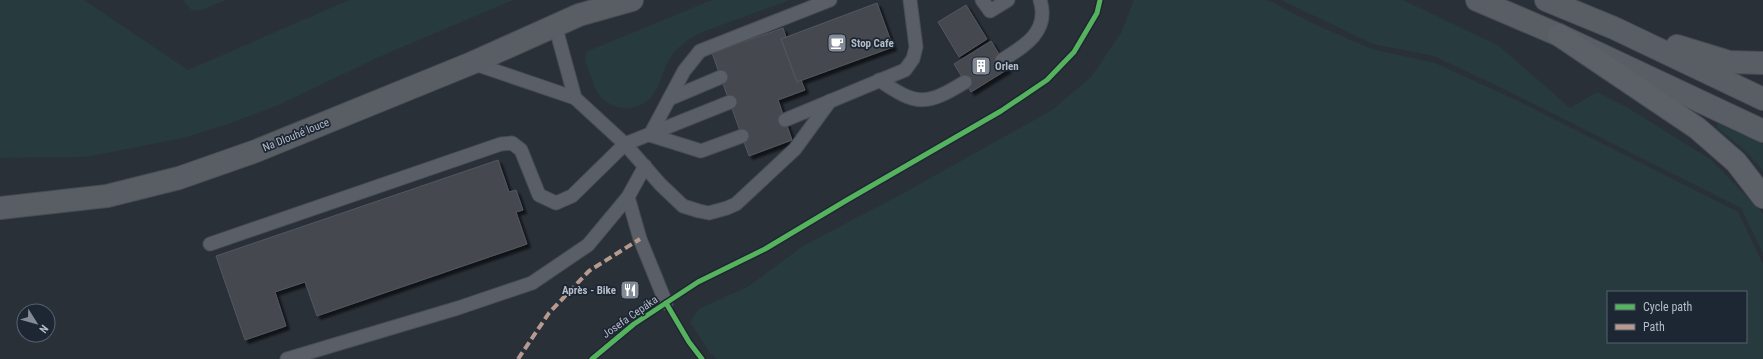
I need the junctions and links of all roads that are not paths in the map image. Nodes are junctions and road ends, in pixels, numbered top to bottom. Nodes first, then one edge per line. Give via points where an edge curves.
1 (605, 0) edge
2 (632, 0) edge
3 (830, 0) edge
4 (910, 0) edge
5 (982, 0) edge
6 (1008, 0) edge
7 (1040, 0) edge
8 (1477, 0) edge
9 (1546, 0) edge
10 (578, 16) junction
11 (555, 26) junction
12 (1614, 28) junction
13 (1559, 35) junction
14 (1002, 60) dead end
15 (472, 63) junction
16 (1763, 63) edge
17 (721, 77) dead end
18 (880, 80) junction
19 (965, 82) dead end
20 (575, 98) junction
21 (669, 99) junction
22 (1763, 99) edge
23 (830, 101) junction
24 (730, 102) dead end
25 (785, 120) dead end
26 (1763, 131) edge
27 (650, 135) junction
28 (742, 136) dead end
29 (625, 144) junction
30 (645, 166) junction
31 (628, 197) junction
32 (1763, 197) edge
33 (0, 208) edge
34 (210, 244) dead end
35 (666, 303) dead end
36 (287, 359) edge

1 - 10 main road
2 - 10 main road
3 - 21 lane via 752,35 700,51 684,71
4 - 18 lane via 916,47 913,59 905,70
5 - 6 lane via 990,11
7 - 14 lane via 1042,18 1037,32 1030,41
8 - 13 main road
9 - 12 main road
10 - 11 main road, Na Dlouhé louce
11 - 15 main road, Na Dlouhé louce
11 - 20 lane
12 - 16 main road via 1729,62
12 - 22 main road
13 - 26 main road
13 - 32 main road via 1697,128 1736,162
15 - 20 lane
15 - 33 main road, Na Dlouhé louce via 256,151 179,178 107,196
17 - 21 lane
18 - 19 lane via 900,95 923,101 947,94
18 - 23 lane
20 - 29 lane
21 - 27 lane
23 - 25 lane
23 - 30 lane via 795,149 736,204 727,208 709,212 683,206
24 - 27 lane
27 - 28 lane via 701,151
27 - 29 lane
29 - 30 lane
29 - 34 lane via 572,196 556,203 540,195 521,150 512,143 501,144
30 - 31 lane
31 - 35 lane via 640,239
31 - 36 lane via 588,245 532,283

